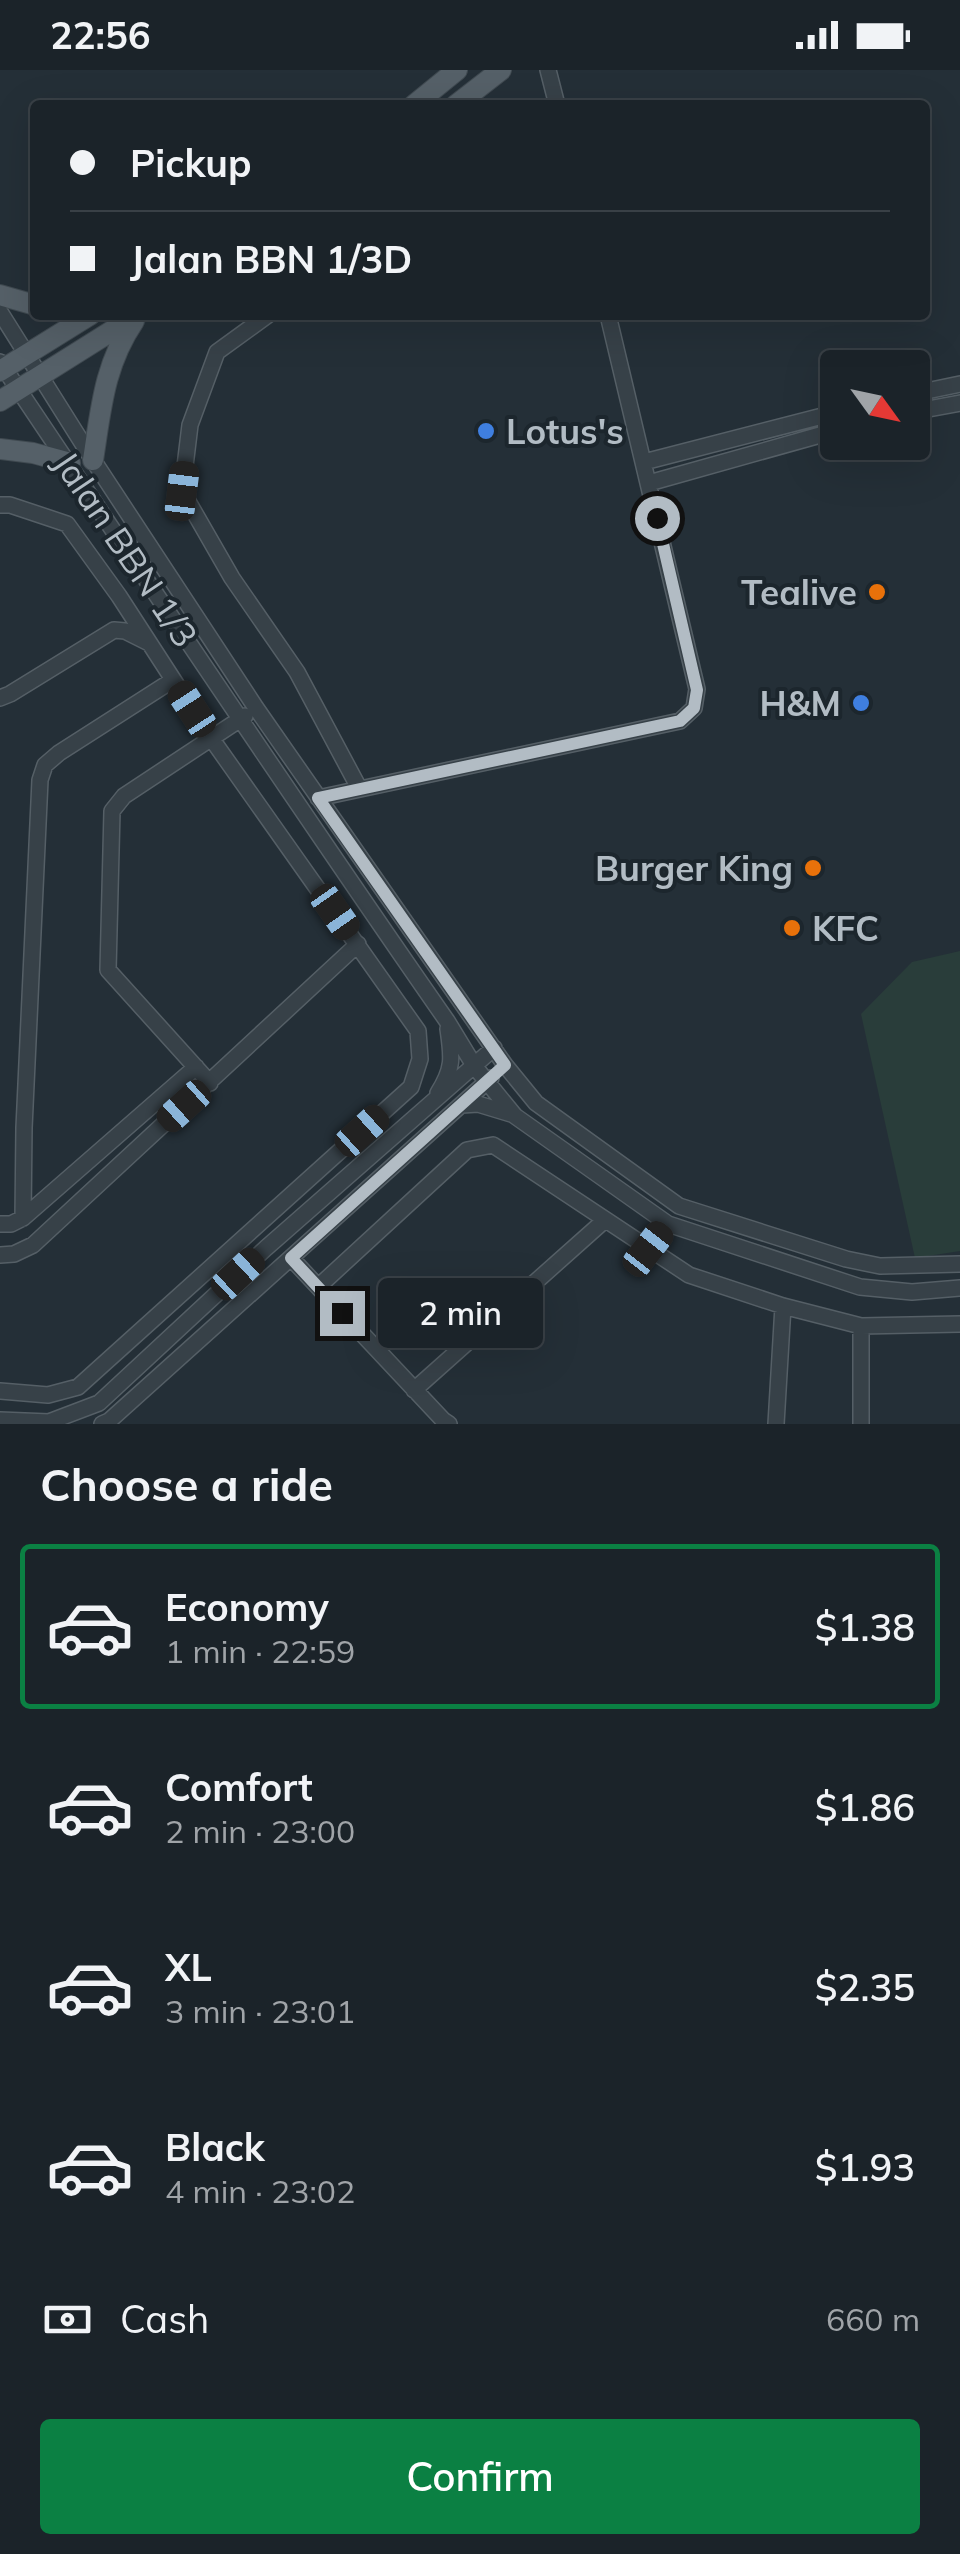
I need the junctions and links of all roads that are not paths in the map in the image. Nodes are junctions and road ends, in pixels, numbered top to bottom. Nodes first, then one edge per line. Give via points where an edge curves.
1 (456, 70) edge
2 (501, 70) edge
3 (548, 70) edge
4 (420, 100) edge
5 (462, 100) edge
6 (556, 100) edge
7 (0, 295) edge
8 (30, 304) edge
9 (0, 312) edge
10 (82, 320) edge
11 (129, 320) edge
12 (134, 320) edge
13 (261, 320) edge
14 (609, 320) edge
15 (26, 355) junction
16 (2, 367) edge
17 (40, 377) junction
18 (960, 384) edge
19 (930, 390) edge
20 (9, 396) edge
21 (960, 404) edge
22 (930, 409) edge
23 (820, 417) edge
24 (820, 435) edge
25 (0, 449) edge
26 (93, 460) junction
27 (70, 462) junction
28 (644, 462) junction
29 (649, 484) junction
30 (0, 505) edge
31 (119, 596) junction
32 (114, 630) junction
33 (151, 644) junction
34 (173, 680) junction
35 (0, 698) edge
36 (256, 708) junction
37 (239, 719) junction
38 (211, 738) junction
39 (359, 788) junction
40 (318, 798) junction
41 (334, 859) junction
42 (358, 944) junction
43 (447, 1021) junction
44 (494, 1048) junction
45 (505, 1065) junction
46 (475, 1066) junction
47 (196, 1067) junction
48 (486, 1082) junction
49 (210, 1083) junction
50 (431, 1104) junction
51 (462, 1104) junction
52 (515, 1116) junction
53 (680, 1206) junction
54 (23, 1218) junction
55 (605, 1220) junction
56 (0, 1224) edge
57 (668, 1224) junction
58 (250, 1230) junction
59 (266, 1248) junction
60 (648, 1249) junction
61 (0, 1254) edge
62 (291, 1258) junction
63 (960, 1264) edge
64 (318, 1286) junction
65 (960, 1288) edge
66 (784, 1306) junction
67 (960, 1324) edge
68 (861, 1326) junction
69 (414, 1390) junction
70 (0, 1391) edge
71 (0, 1420) edge
72 (102, 1424) edge
73 (449, 1424) edge
74 (776, 1424) edge
75 (860, 1424) edge

1 - 4 main road
2 - 5 main road
3 - 6 street
7 - 8 main road
9 - 15 street, Jalan BBN 1/3
10 - 15 main road
11 - 17 main road
12 - 26 main road via 104,387
13 - 39 street via 217,352 190,424 182,491 298,672
14 - 28 street
15 - 16 main road
15 - 17 street, Jalan BBN 1/3
16 - 20 street, Jalan BBN 1/3
17 - 20 main road
17 - 26 street, Jalan BBN 1/3
18 - 19 street
20 - 27 street, Jalan BBN 1/3
21 - 22 street
23 - 28 street
24 - 29 street
25 - 27 main road
26 - 36 street, Jalan BBN 1/3
27 - 37 street, Jalan BBN 1/3
28 - 29 street
29 - 39 street via 697,690 694,708 680,721
30 - 31 street via 66,524
31 - 32 street
31 - 33 street
32 - 33 street
32 - 35 street
33 - 34 street
34 - 38 street
34 - 54 street via 59,753 40,780
36 - 37 street
36 - 40 street, Jalan BBN 1/3
37 - 38 street
37 - 41 street, Jalan BBN 1/3
38 - 42 street
38 - 47 street via 124,796 112,811 110,832 108,970
39 - 40 street
40 - 41 street via 314,813
40 - 44 street, Jalan BBN 1/3
41 - 43 street, Jalan BBN 1/3
42 - 49 street
42 - 58 street via 418,1032 420,1059 411,1087
43 - 46 street, Jalan BBN 1/3
43 - 50 street via 452,1062
44 - 45 street, Jalan BBN 1/3
44 - 46 street
45 - 48 street
45 - 53 street, Jalan BBN 1/3 via 536,1103
46 - 48 street, Jalan BBN 1/3
46 - 50 street
47 - 49 street
47 - 54 street
48 - 51 street
48 - 52 street, Jalan BBN 1/3
49 - 61 street via 33,1245
50 - 59 street
51 - 52 street
51 - 62 street
52 - 57 street, Jalan BBN 1/3
53 - 57 street
53 - 63 street, Jalan BBN 1/3 via 846,1259 880,1266
54 - 56 street
55 - 60 street
55 - 64 street via 493,1144 467,1150
55 - 69 street
57 - 60 street
57 - 65 street, Jalan BBN 1/3 via 860,1287
58 - 59 street
58 - 70 street via 78,1388 48,1395
59 - 71 street via 98,1403 49,1422
60 - 66 street via 689,1275
62 - 64 street
62 - 72 street
64 - 69 street
66 - 68 street
66 - 74 street
67 - 68 street
68 - 75 street
69 - 73 street

